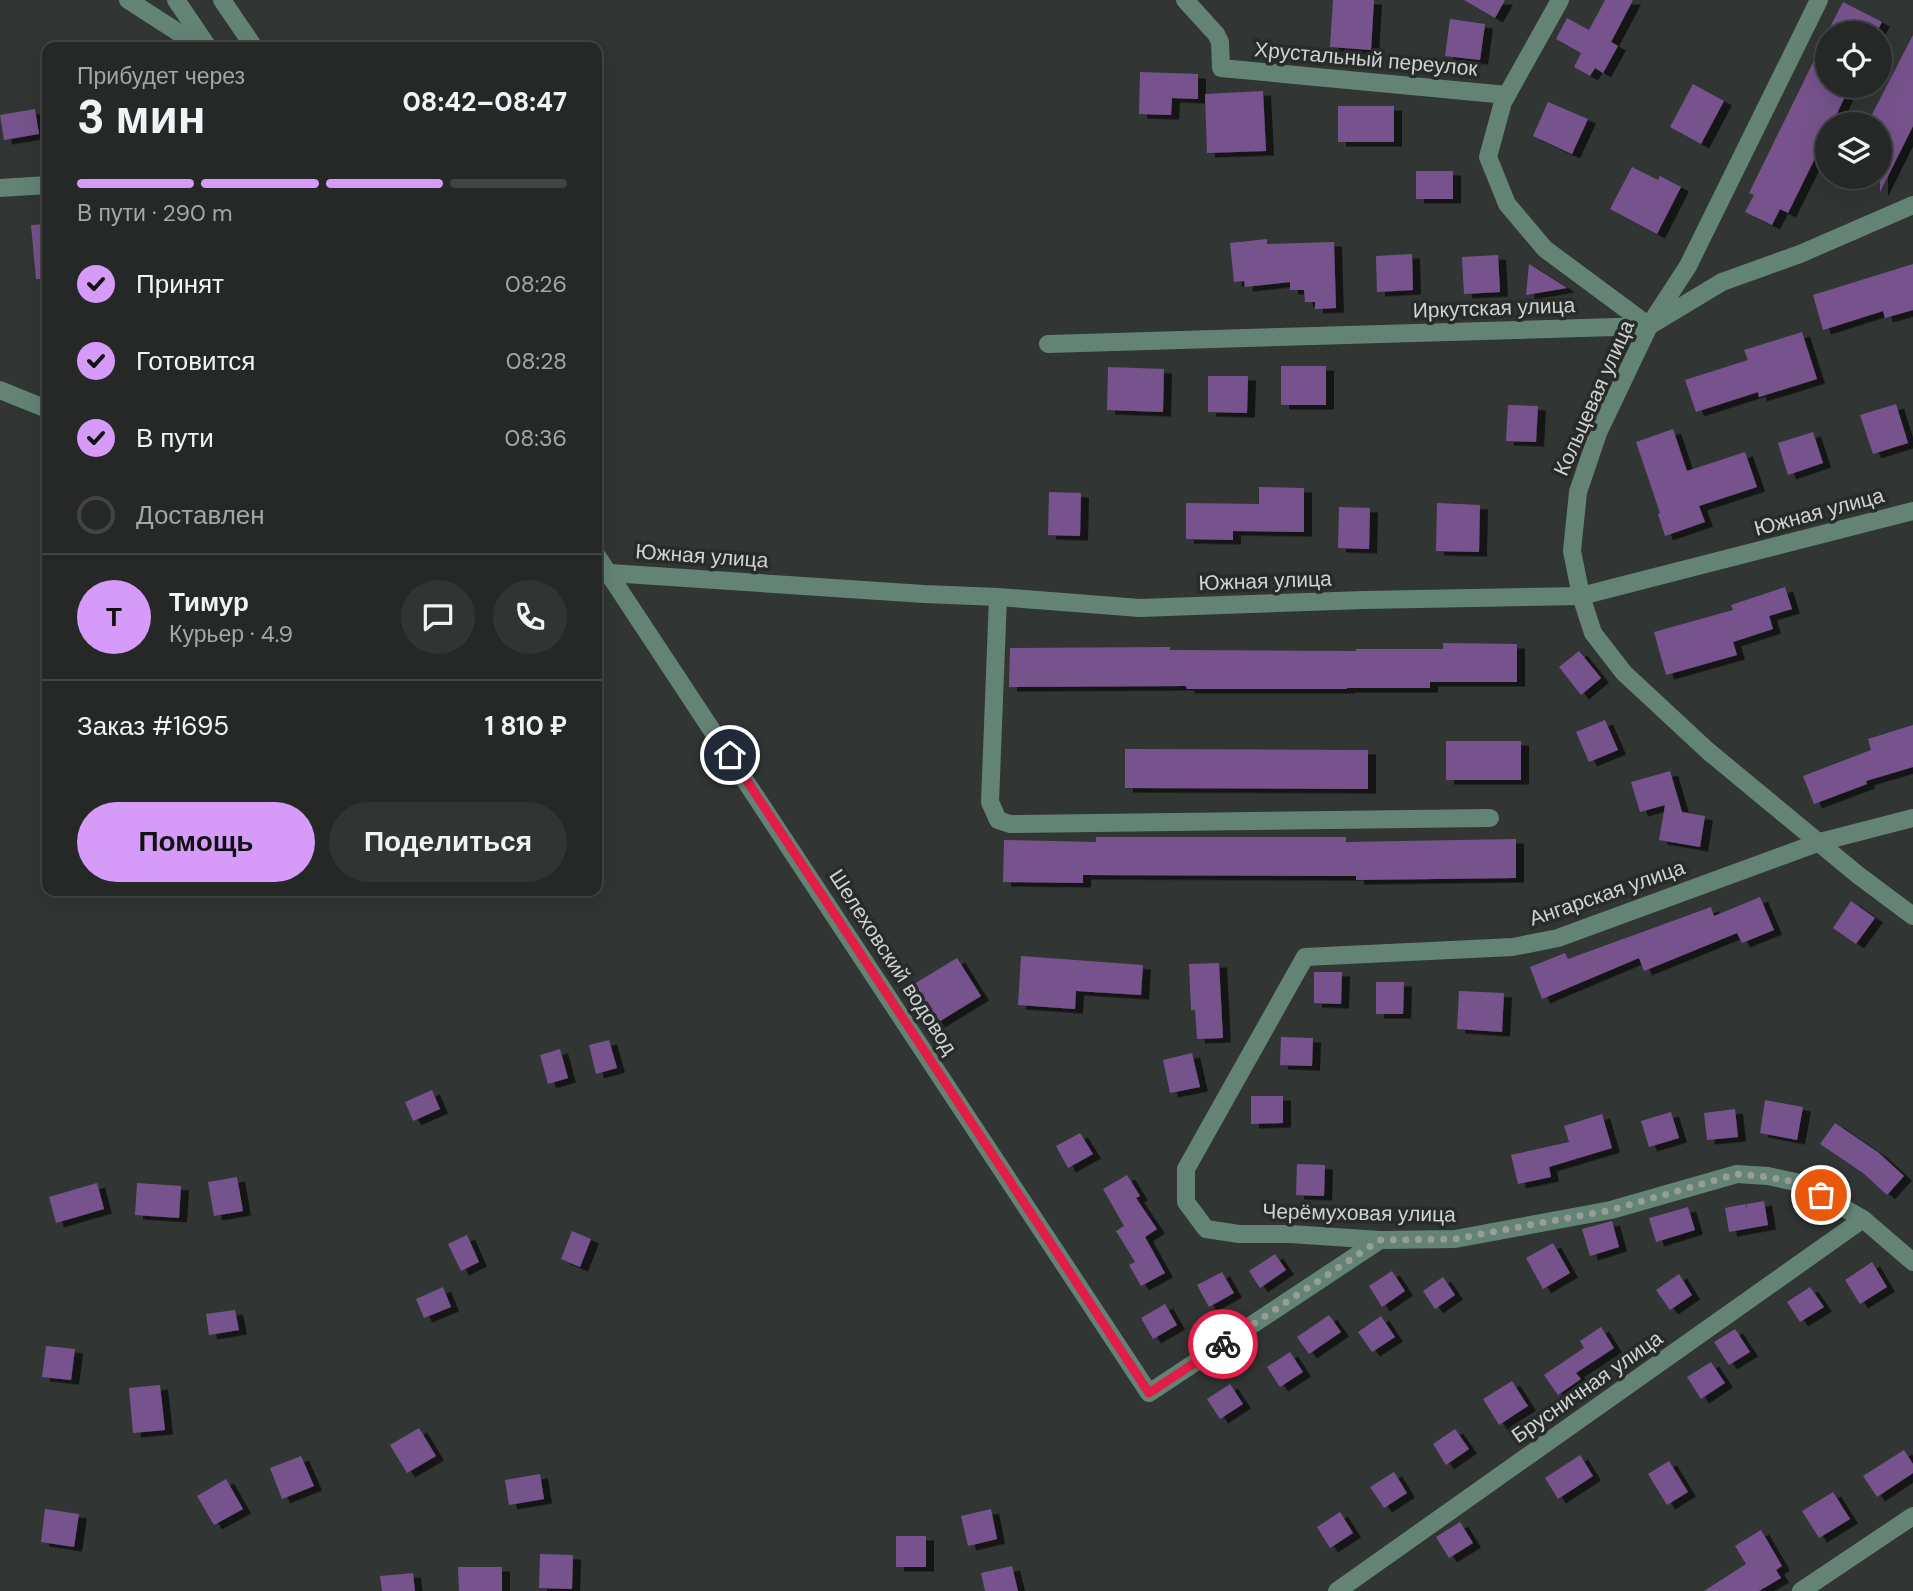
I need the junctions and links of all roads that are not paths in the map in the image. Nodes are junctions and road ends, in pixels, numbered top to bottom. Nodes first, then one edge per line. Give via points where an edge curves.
1 (128, 0) edge
2 (176, 0) edge
3 (222, 0) edge
4 (1185, 0) edge
5 (1560, 0) edge
6 (1819, 0) edge
7 (193, 42) edge
8 (205, 42) edge
9 (251, 42) edge
10 (1507, 95) junction
11 (42, 185) edge
12 (0, 187) edge
13 (1913, 205) edge
14 (1649, 326) junction
15 (1048, 344) dead end
16 (0, 390) edge
17 (42, 408) edge
18 (1913, 511) edge
19 (603, 571) edge
20 (1580, 596) junction
21 (998, 597) junction
22 (1490, 818) dead end
23 (1913, 818) edge
24 (1820, 842) junction
25 (1913, 916) edge
26 (1305, 957) joint
27 (1863, 1219) junction
28 (1380, 1240) junction
29 (1913, 1262) edge
30 (1913, 1516) edge
31 (1337, 1591) edge
32 (1801, 1591) edge

1 - 7 street
2 - 8 street
3 - 9 street
4 - 10 street, Хрустальный переулок via 1216,34 1221,68
5 - 10 street
6 - 14 street, Кольцевая улица via 1688,266
10 - 14 street via 1488,157 1507,204 1545,249
11 - 12 street
13 - 14 street, Иркутская улица via 1722,282
14 - 15 street, Иркутская улица
14 - 20 street, Кольцевая улица via 1598,433 1577,492 1572,551
16 - 17 street
18 - 20 street, Южная улица
19 - 21 street, Южная улица
19 - 28 street, Шелеховский водовод via 1149,1393
20 - 21 street, Южная улица via 1140,608
20 - 24 street, Кольцевая улица via 1592,634 1623,673 1708,751
21 - 22 street via 990,802 998,820 1010,824
23 - 24 street, Ангарская улица
24 - 25 street, Кольцевая улица
24 - 26 street, Ангарская улица via 1559,938 1513,947
26 - 28 street, Черёмуховая улица via 1186,1169 1186,1202 1206,1229
27 - 28 street, Черёмуховая улица via 1800,1183 1737,1174 1611,1210 1455,1239
27 - 29 street, Черёмуховая улица
27 - 31 street, Брусничная улица
30 - 32 street

